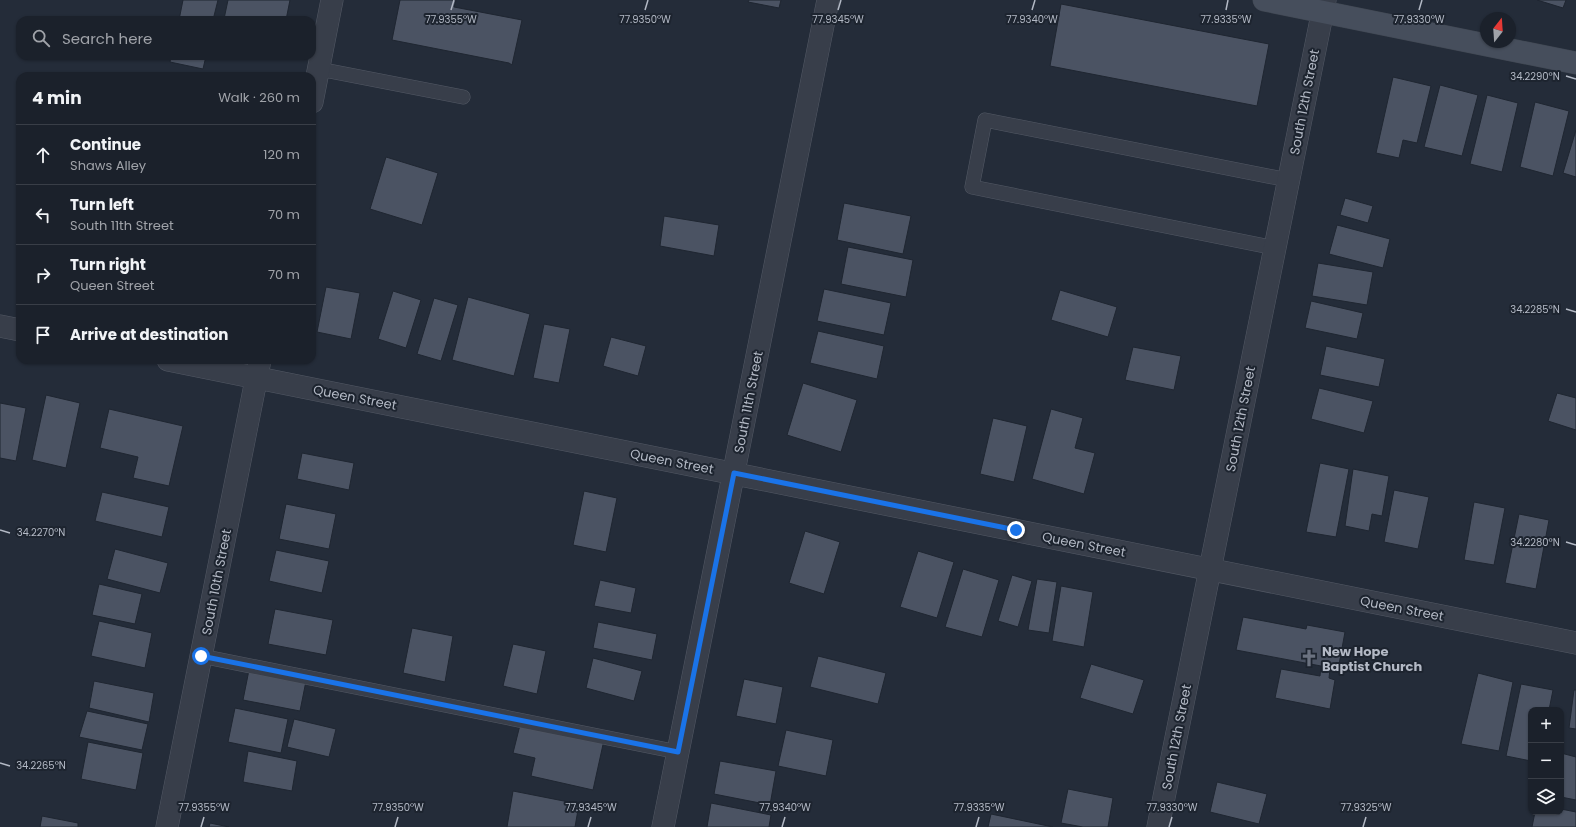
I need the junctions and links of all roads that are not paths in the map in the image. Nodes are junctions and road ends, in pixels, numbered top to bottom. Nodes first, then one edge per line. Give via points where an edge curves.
1 (332, 0) edge
2 (828, 0) edge
3 (1264, 0) edge
4 (1324, 6) edge
5 (1576, 63) edge
6 (319, 69) junction
7 (316, 83) edge
8 (464, 97) dead end
9 (1288, 180) junction
10 (1275, 248) junction
11 (0, 326) edge
12 (16, 329) edge
13 (208, 364) edge
14 (259, 369) edge
15 (734, 473) junction
16 (1210, 569) junction
17 (1576, 642) edge
18 (201, 656) junction
19 (678, 752) junction
20 (167, 827) edge
21 (663, 827) edge
22 (1158, 827) edge

1 - 6 street
2 - 15 street, South 11th Street
3 - 4 street
4 - 5 street
4 - 9 street, South 12th Street
6 - 7 street
6 - 8 lane
9 - 10 street, South 12th Street
9 - 10 lane via 985,120 972,187
10 - 16 street, South 12th Street
11 - 12 street
13 - 14 street, Queen Street
14 - 15 street, Queen Street
14 - 18 street, South 10th Street
15 - 16 street, Queen Street
15 - 19 street, South 11th Street
16 - 17 street, Queen Street
16 - 22 street, South 12th Street
18 - 19 lane
18 - 20 street, South 10th Street
19 - 21 street, South 11th Street

